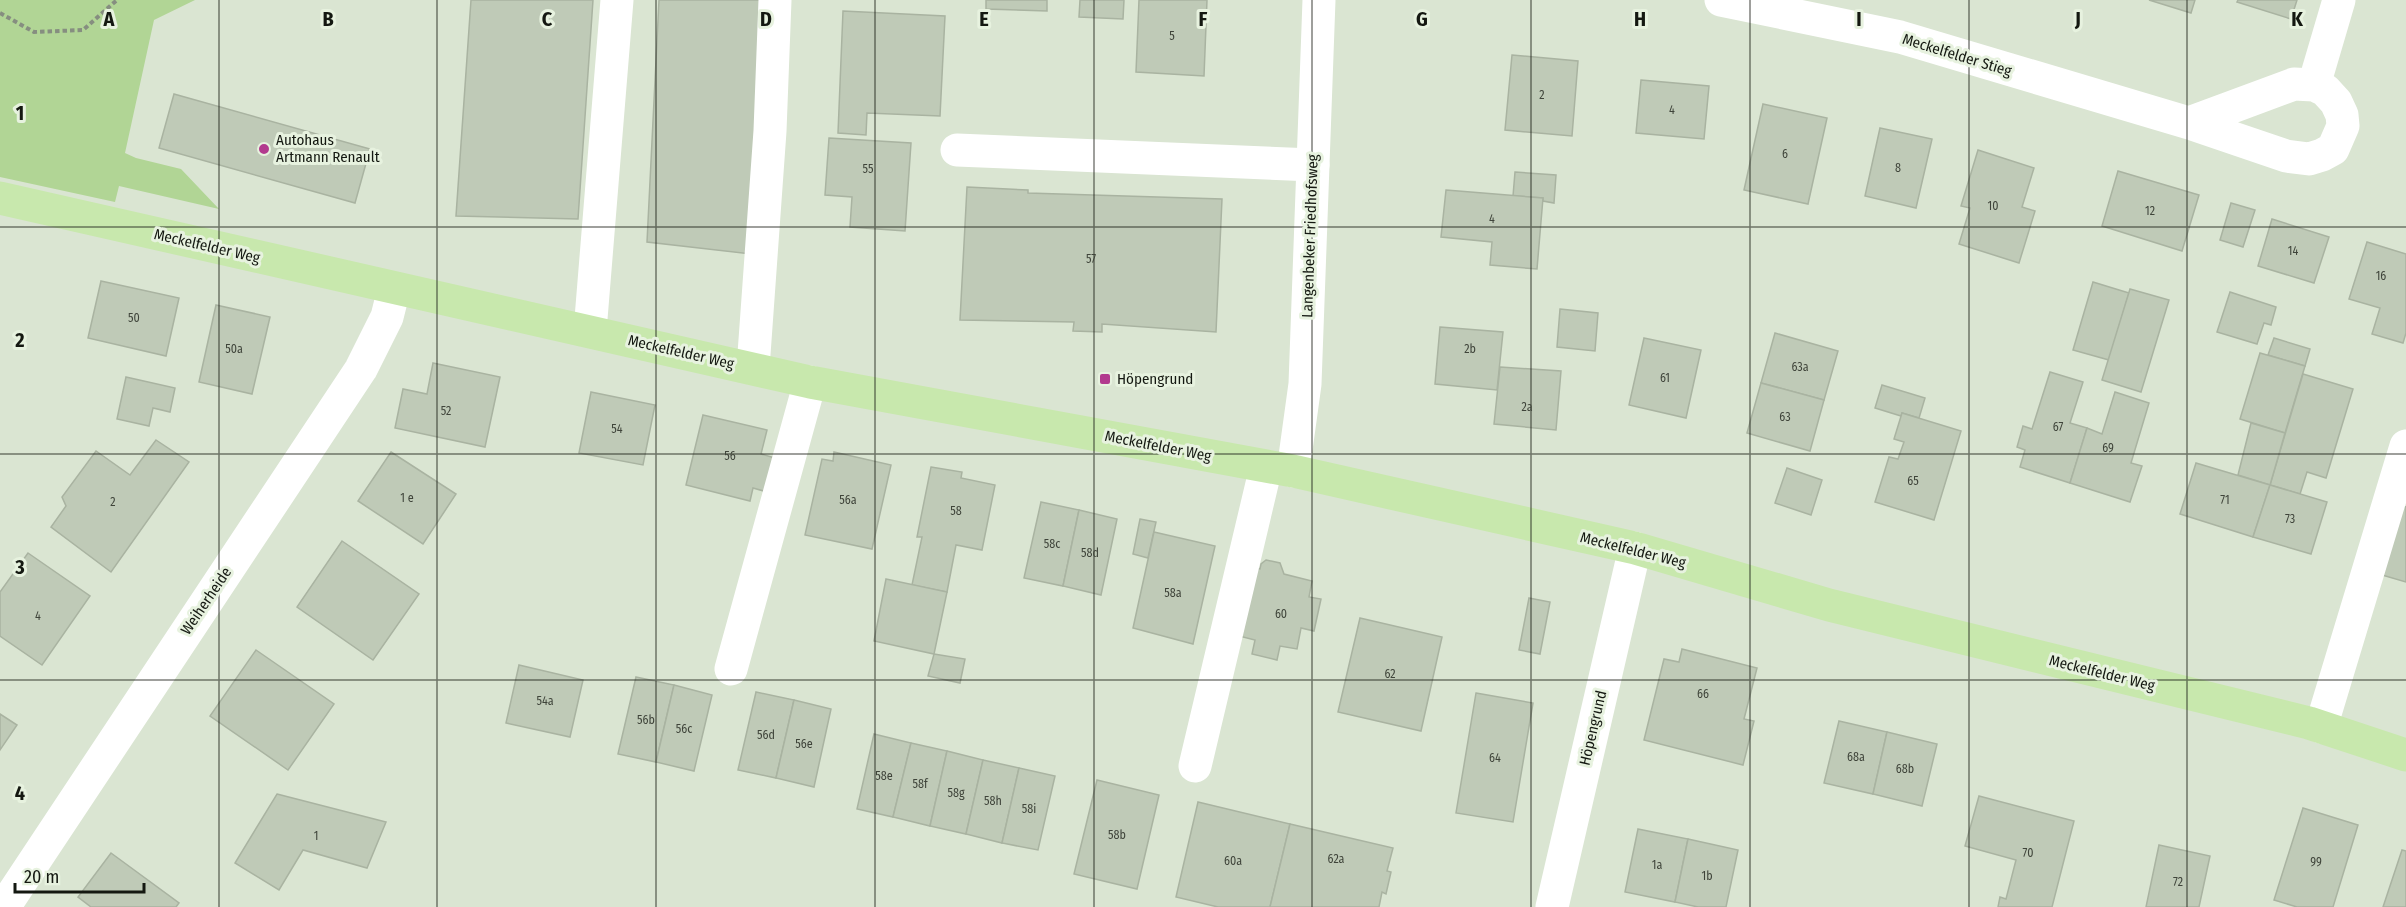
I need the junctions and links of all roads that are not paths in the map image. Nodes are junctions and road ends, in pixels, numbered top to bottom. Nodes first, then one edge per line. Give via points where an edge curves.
1 (616, 0) edge
2 (775, 0) edge
3 (1318, 0) edge
4 (1721, 0) edge
5 (2339, 0) edge
6 (2314, 85) junction
7 (2189, 123) junction
8 (957, 150) dead end
9 (1313, 165) junction
10 (0, 198) edge
11 (394, 288) junction
12 (590, 331) junction
13 (753, 368) junction
14 (810, 382) junction
15 (2406, 446) edge
16 (1279, 469) junction
17 (1635, 548) junction
18 (731, 669) dead end
19 (2315, 725) junction
20 (2406, 755) edge
21 (1195, 766) dead end
22 (4, 907) edge
23 (1552, 907) edge

1 - 12 street
2 - 13 street
3 - 9 street, Langenbeker Friedhofsweg
4 - 7 street, Meckelfelder Stieg via 1899,38
5 - 6 street
6 - 7 street via 2294,84
6 - 7 street, Meckelfelder Stieg via 2336,102 2343,115 2343,126 2332,149 2309,159 2286,156
8 - 9 street
9 - 16 street, Langenbeker Friedhofsweg via 1305,384
10 - 11 main road, Meckelfelder Weg
11 - 12 main road, Meckelfelder Weg
11 - 22 street, Weiherheide via 387,317 361,369
12 - 13 main road, Meckelfelder Weg
13 - 14 main road, Meckelfelder Weg
14 - 16 main road, Meckelfelder Weg
14 - 18 street
15 - 19 street
16 - 17 main road, Meckelfelder Weg
16 - 21 street, Langenbeker Friedhofsweg
17 - 19 main road, Meckelfelder Weg via 1829,605
17 - 23 street, Höpengrund
19 - 20 main road, Meckelfelder Weg

